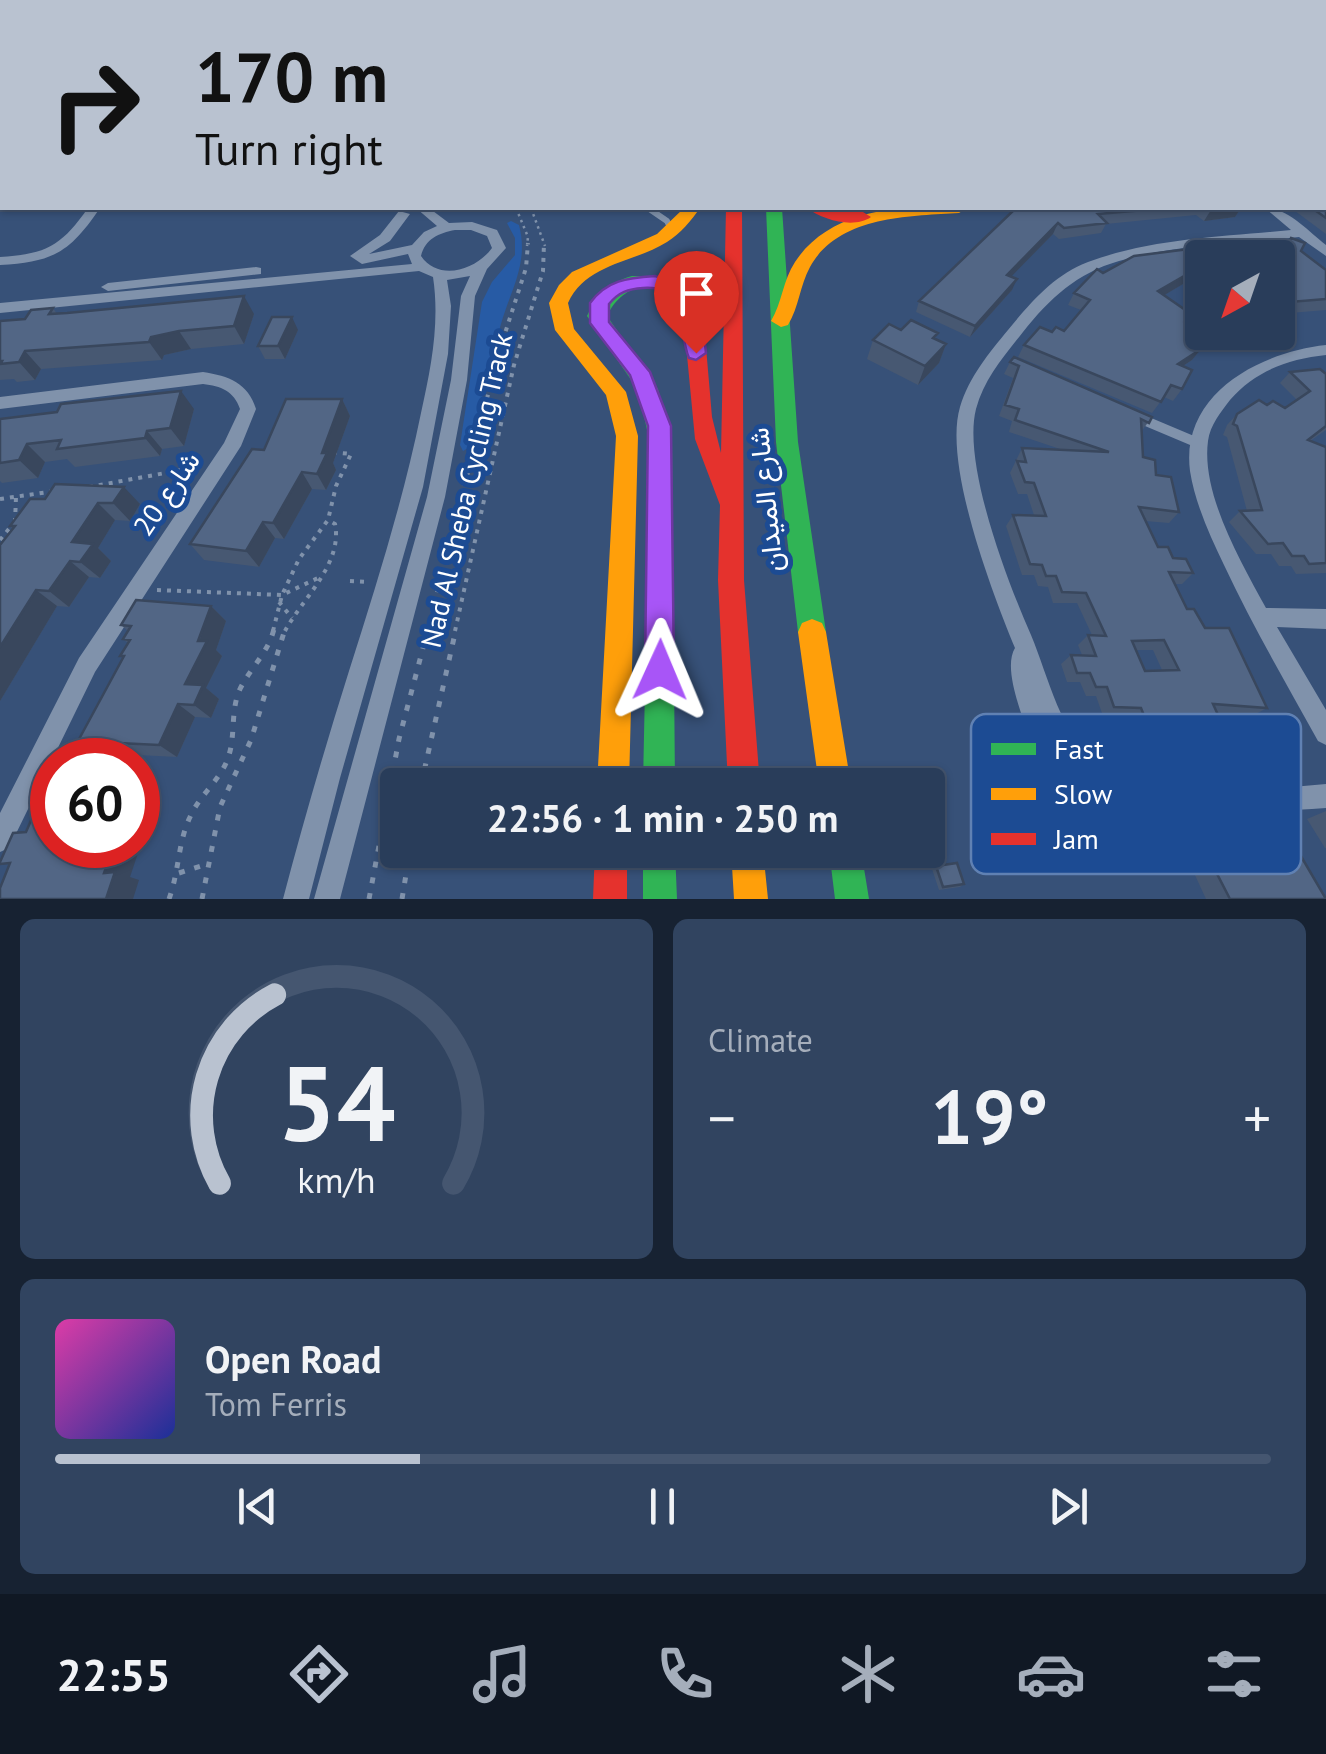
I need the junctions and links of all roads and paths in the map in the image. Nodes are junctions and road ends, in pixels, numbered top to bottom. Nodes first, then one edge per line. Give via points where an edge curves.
1 (92, 210) edge
2 (425, 210) edge
3 (517, 210) edge
4 (533, 210) edge
5 (654, 210) edge
6 (734, 210) edge
7 (774, 210) edge
8 (822, 210) edge
9 (931, 210) edge
10 (1274, 210) edge
11 (402, 211) edge
12 (904, 212) junction
13 (678, 218) edge
14 (539, 223) junction
15 (524, 225) junction
16 (446, 227) junction
17 (1303, 233) junction
18 (419, 243) junction
19 (1326, 252) edge
20 (5, 262) edge
21 (345, 262) junction
22 (480, 268) junction
23 (430, 270) junction
24 (166, 288) junction
25 (0, 298) edge
26 (0, 308) edge
27 (781, 322) junction
28 (1326, 350) edge
29 (996, 356) junction
30 (1012, 363) edge
31 (0, 403) edge
32 (1131, 414) edge
33 (1198, 443) junction
34 (332, 452) edge
35 (219, 463) junction
36 (85, 487) edge
37 (56, 491) edge
38 (42, 493) junction
39 (16, 496) junction
40 (0, 498) edge
41 (731, 504) junction
42 (328, 520) junction
43 (15, 522) junction
44 (0, 540) edge
45 (318, 578) junction
46 (156, 590) dead end
47 (280, 599) junction
48 (1264, 617) junction
49 (292, 618) junction
50 (1326, 618) edge
51 (269, 647) junction
52 (280, 648) junction
53 (1035, 714) edge
54 (1326, 733) edge
55 (243, 758) junction
56 (228, 759) junction
57 (425, 768) edge
58 (614, 768) edge
59 (658, 768) edge
60 (743, 768) edge
61 (832, 768) edge
62 (1326, 796) edge
63 (1301, 798) edge
64 (0, 839) edge
65 (209, 863) junction
66 (407, 868) edge
67 (611, 868) edge
68 (659, 868) edge
69 (749, 868) edge
70 (848, 868) edge
71 (179, 874) junction
72 (169, 899) edge
73 (202, 899) edge
74 (296, 899) edge
75 (327, 899) edge
76 (370, 899) edge
77 (402, 899) edge
78 (610, 899) edge
79 (660, 899) edge
80 (751, 899) edge
81 (852, 899) edge

1 - 20 street via 62,250
2 - 16 street
3 - 15 path
4 - 14 path, Nad Al Sheba Cycling Track
5 - 13 lane
6 - 41 main road, شارع الميدان
7 - 27 main road, شارع الميدان
8 - 12 main road via 848,218
9 - 12 main road
10 - 17 street
11 - 18 street
11 - 21 street via 385,238
12 - 27 main road via 848,226 812,250
13 - 58 main road via 640,252 577,277 557,312 562,330 615,392 626,424
14 - 15 path
14 - 57 path, Nad Al Sheba Cycling Track via 543,272 514,365
15 - 76 path via 526,268 399,739
16 - 18 street
16 - 22 street via 480,227 496,238 497,253
17 - 19 street
17 - 29 street via 1102,260 1052,290
18 - 21 street
18 - 23 street via 414,260
21 - 24 street
22 - 23 street
22 - 75 street via 468,296 439,483
23 - 24 street
23 - 74 street via 444,336 416,480
24 - 25 street
24 - 26 street
27 - 61 main road, شارع الميدان via 800,556
28 - 33 street via 1273,361 1237,382
29 - 30 lane
29 - 53 street via 972,394 964,434 971,482
31 - 35 street, شارع 20 via 218,379 240,390 248,409
32 - 33 lane
33 - 48 street via 1210,514
34 - 42 path via 351,454
35 - 36 path
35 - 64 street, شارع 20 via 86,665
37 - 38 path
38 - 39 path
38 - 43 path
39 - 40 path
39 - 43 path
41 - 59 main road via 705,451 688,300 655,282 617,287 599,303 597,316 648,389 661,443
41 - 60 main road, شارع الميدان
42 - 45 path via 338,540
42 - 47 path
43 - 44 path
45 - 47 path
45 - 49 path
46 - 47 path
47 - 49 path
47 - 51 path
48 - 50 street
48 - 54 street
49 - 52 path
51 - 52 path
51 - 56 path via 234,707
52 - 55 path
55 - 56 path
55 - 65 path via 220,807
56 - 71 path via 192,812
62 - 63 street
65 - 71 path
65 - 73 path
66 - 77 path
67 - 78 main road
68 - 79 main road
69 - 80 main road
70 - 81 main road
71 - 72 path

